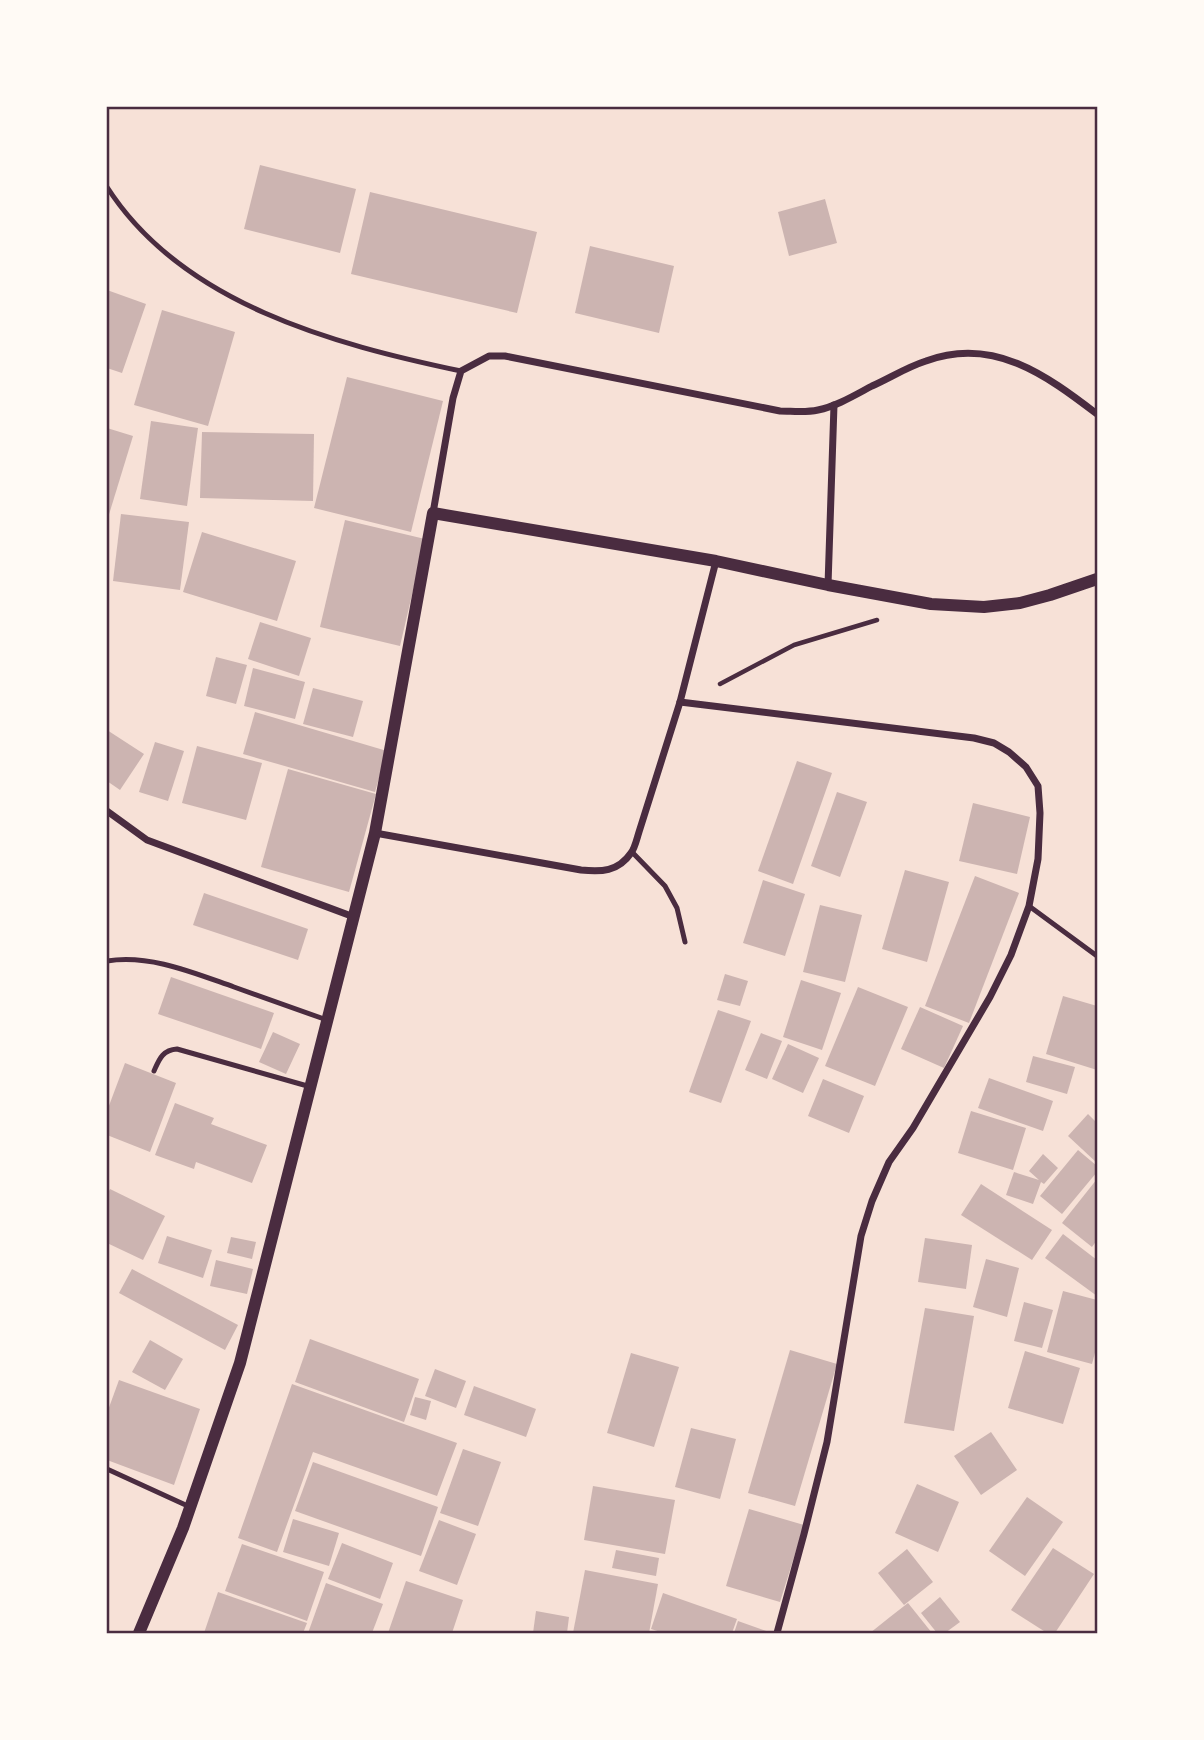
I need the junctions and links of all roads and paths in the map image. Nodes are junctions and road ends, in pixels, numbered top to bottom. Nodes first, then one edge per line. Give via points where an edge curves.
1 (107, 187) edge
2 (461, 371) junction
3 (834, 405) junction
4 (1097, 414) edge
5 (433, 513) junction
6 (716, 561) junction
7 (1097, 579) edge
8 (828, 585) junction
9 (879, 619) dead end
10 (680, 702) junction
11 (706, 705) junction
12 (107, 811) edge
13 (375, 833) junction
14 (632, 852) junction
15 (1029, 906) junction
16 (354, 917) junction
17 (685, 943) dead end
18 (1097, 956) edge
19 (107, 961) edge
20 (327, 1020) junction
21 (154, 1071) dead end
22 (311, 1087) junction
23 (107, 1469) edge
24 (190, 1507) junction
25 (139, 1633) edge
26 (777, 1633) edge

1 - 2 lane via 149,240 233,299 350,345
2 - 3 street via 489,356 505,356 780,411 804,412
2 - 5 street
3 - 4 street via 926,360 978,352 1027,367
3 - 8 street
5 - 6 street
5 - 13 street
6 - 8 street
6 - 10 street
7 - 8 street via 1020,603 984,607 931,604
9 - 11 path via 794,645 720,684
10 - 11 street
10 - 14 street
11 - 15 street via 974,738 1009,752 1038,786 1038,859
12 - 16 street via 147,840
13 - 14 street via 601,872 618,866
13 - 16 street
14 - 17 lane via 665,886 677,908
15 - 18 lane
15 - 26 street via 990,998 889,1162 872,1201 861,1236 827,1442
16 - 20 street
19 - 20 lane via 146,961 186,970
20 - 22 street
21 - 22 lane via 160,1057 177,1049
22 - 24 street via 240,1363
23 - 24 lane
24 - 25 street

